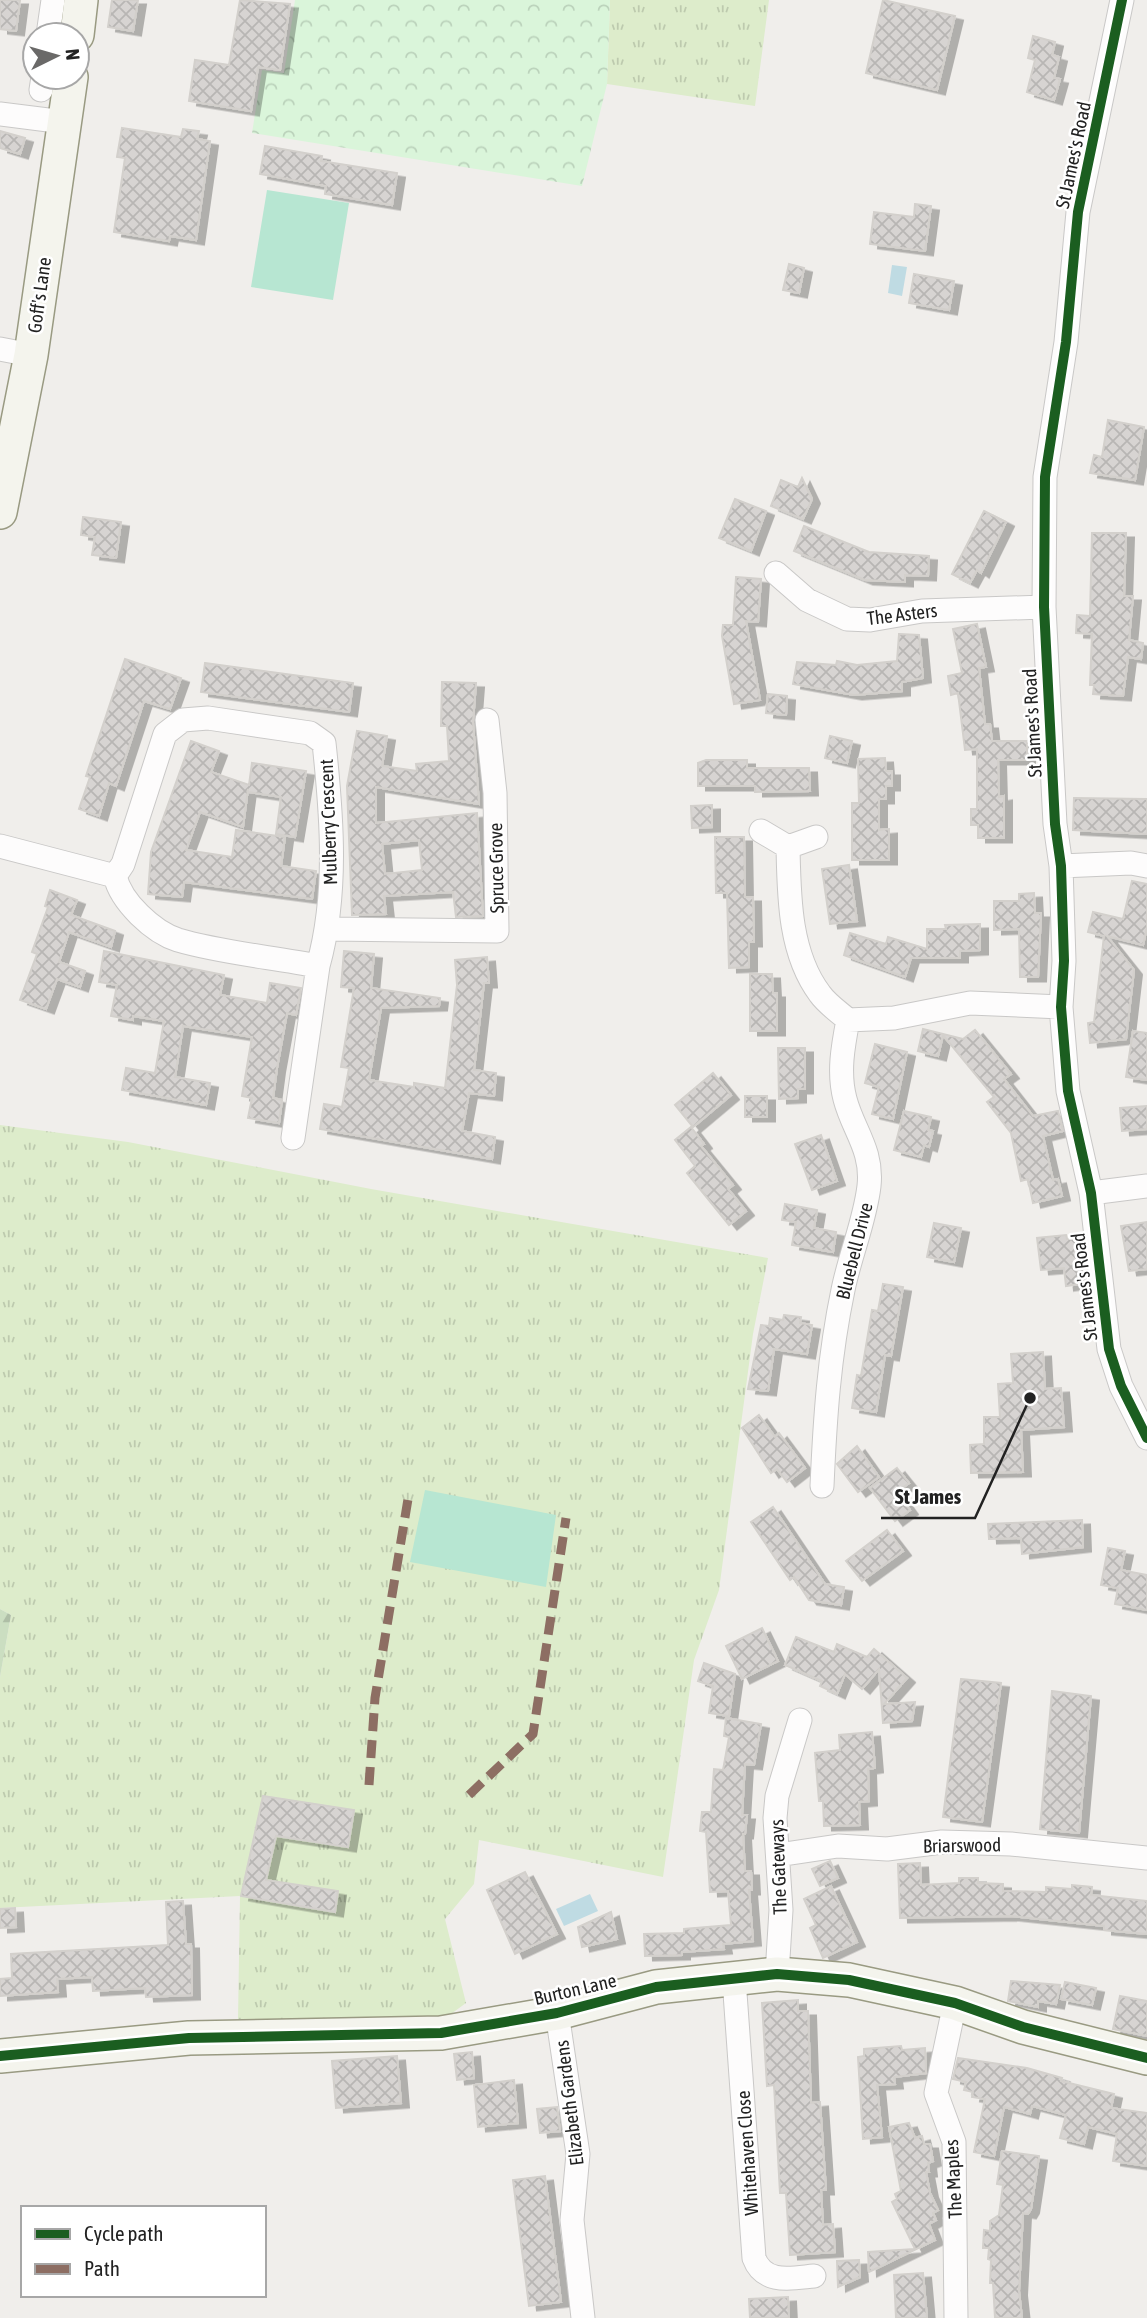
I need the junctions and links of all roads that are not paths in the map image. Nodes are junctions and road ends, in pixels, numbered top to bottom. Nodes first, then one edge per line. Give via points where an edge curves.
1 (53, 0) edge
2 (81, 0) edge
3 (1122, 0) edge
4 (50, 21) edge
5 (79, 21) edge
6 (55, 91) edge
7 (0, 114) edge
8 (64, 122) junction
9 (15, 352) edge
10 (0, 512) edge
11 (776, 573) dead end
12 (1044, 607) junction
13 (487, 720) dead end
14 (761, 831) dead end
15 (816, 837) dead end
16 (0, 846) edge
17 (788, 846) junction
18 (1061, 866) junction
19 (1147, 866) edge
20 (115, 876) junction
21 (328, 929) junction
22 (318, 966) junction
23 (1061, 1007) junction
24 (848, 1020) junction
25 (293, 1138) dead end
26 (1147, 1186) edge
27 (1091, 1193) junction
28 (1147, 1438) edge
29 (822, 1486) dead end
30 (800, 1720) dead end
31 (778, 1855) junction
32 (1147, 1858) edge
33 (777, 1974) junction
34 (734, 1979) junction
35 (955, 2003) junction
36 (557, 2013) junction
37 (0, 2056) edge
38 (1147, 2058) edge
39 (814, 2276) dead end
40 (583, 2318) edge
41 (956, 2318) edge

1 - 4 street
2 - 5 street
3 - 12 street, St James's Road via 1078,212 1066,342 1045,477
6 - 8 street, Goff's Lane
7 - 8 street
8 - 9 street, Goff's Lane
9 - 10 street, Goff's Lane
11 - 12 street, The Asters via 807,600 847,619
12 - 18 street, St James's Road via 1053,798
13 - 21 street, Spruce Grove via 495,793 497,931
14 - 17 street
15 - 17 street
16 - 20 street
17 - 24 street via 789,894 802,960 822,997
18 - 19 street
18 - 23 street, St James's Road
20 - 21 street, Mulberry Crescent via 123,864 165,734 183,720 208,718 310,733 324,743 329,790
20 - 22 street via 118,889 151,926 176,940
21 - 22 street, Mulberry Crescent
22 - 25 street, Mulberry Crescent
23 - 24 street via 970,1003 894,1018
23 - 27 street, St James's Road via 1068,1091
24 - 29 street, Bluebell Drive via 842,1073 845,1101 866,1153 869,1186 825,1392
26 - 27 street
27 - 28 street, St James's Road via 1109,1349
30 - 31 street, The Gateways via 777,1796
31 - 32 street, Briarswood via 838,1846 887,1849 942,1842
31 - 33 street, The Gateways via 782,1910
33 - 34 street, Burton Lane
33 - 35 street, Burton Lane via 849,1980
34 - 36 street, Burton Lane via 656,1987
34 - 39 street, Whitehaven Close via 754,2258 762,2271 775,2278
35 - 38 street, Burton Lane via 1023,2027
35 - 41 street, The Maples via 936,2093 954,2143
36 - 37 street, Burton Lane via 441,2033 189,2038
36 - 40 street, Elizabeth Gardens via 579,2154 572,2220

